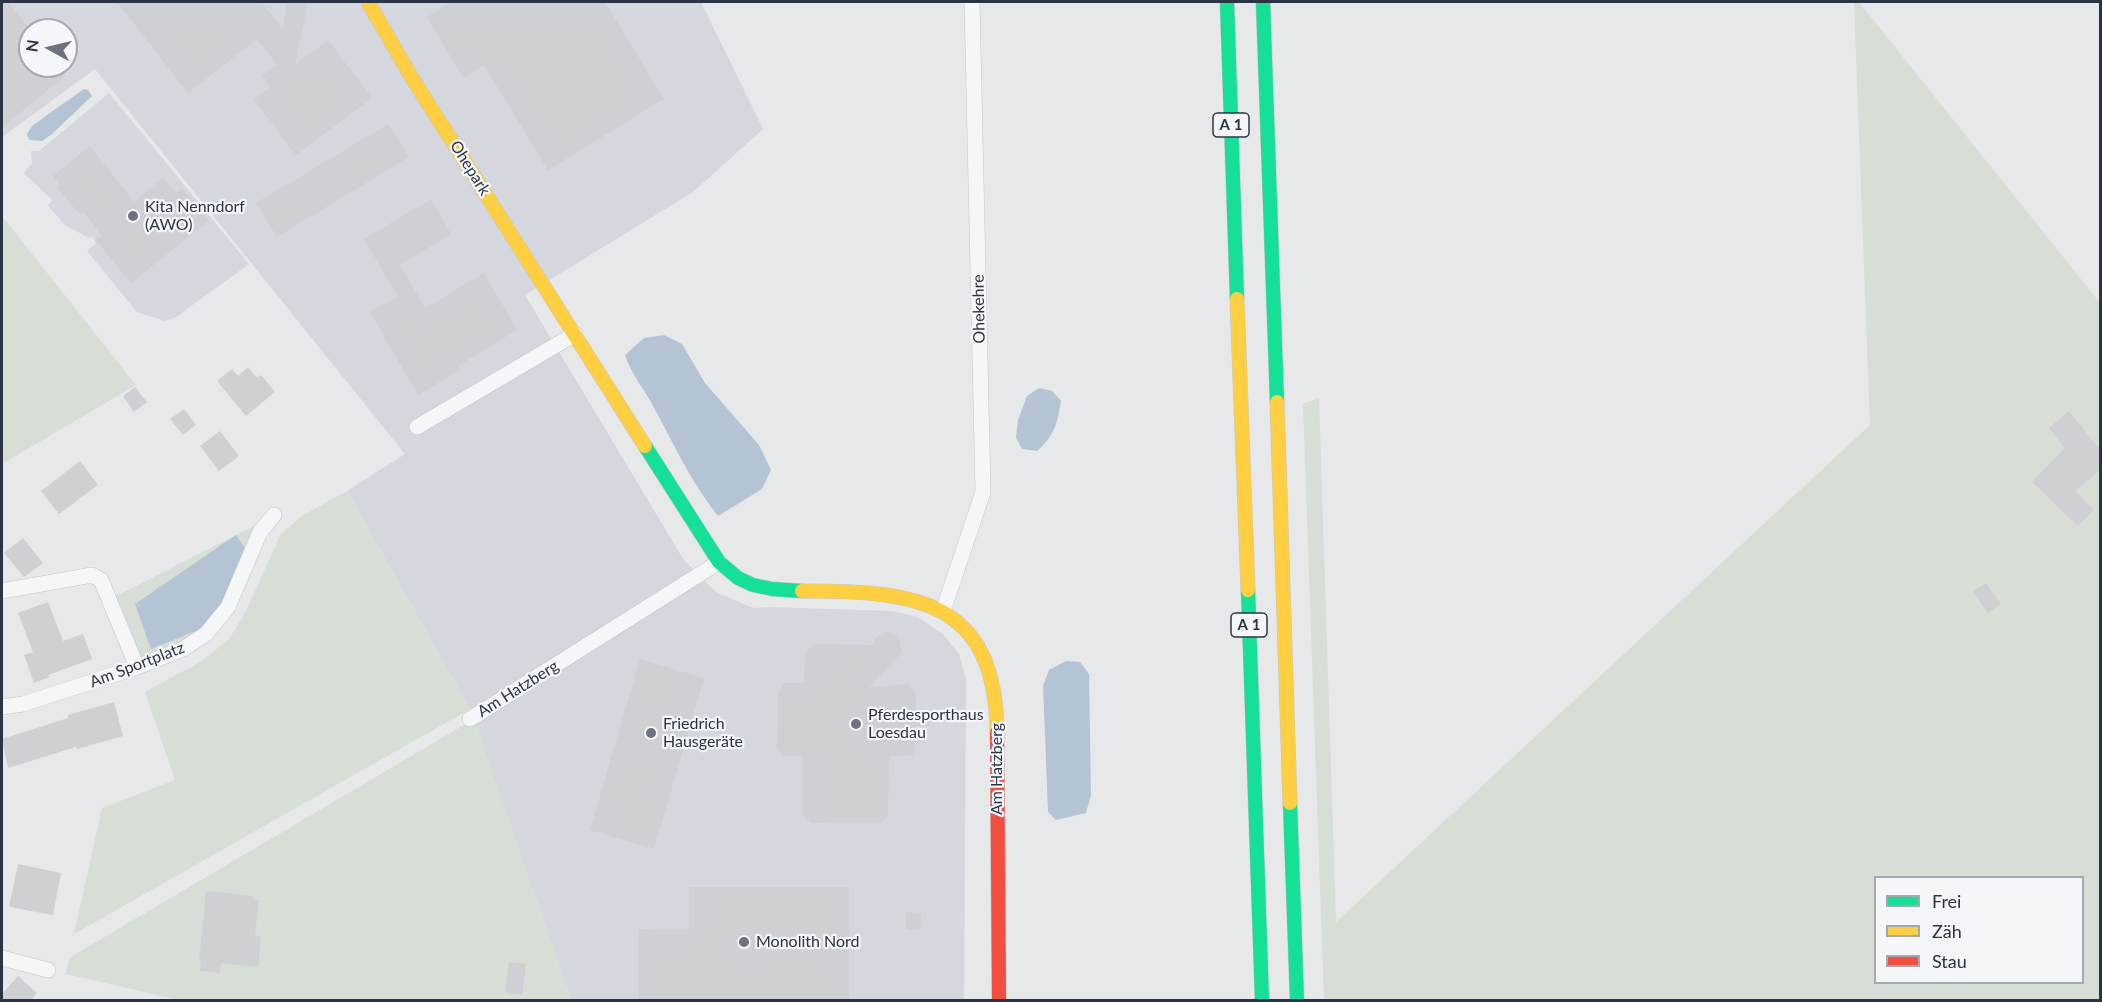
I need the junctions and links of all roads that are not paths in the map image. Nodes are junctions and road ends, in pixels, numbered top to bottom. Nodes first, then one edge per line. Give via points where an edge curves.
1 (368, 2) edge
2 (972, 2) edge
3 (1227, 2) edge
4 (1263, 2) edge
5 (575, 333) junction
6 (417, 427) dead end
7 (274, 515) dead end
8 (719, 562) junction
9 (2, 591) edge
10 (943, 610) junction
11 (137, 668) junction
12 (2, 707) edge
13 (470, 719) dead end
14 (2, 958) edge
15 (48, 970) dead end
16 (999, 1000) edge
17 (1262, 1000) edge
18 (1297, 1000) edge

1 - 5 main road, Ohepark
2 - 10 street, Ohekehre via 983,492
3 - 17 main road, A 1
4 - 18 main road, A 1
5 - 6 street
5 - 8 main road, Am Hatzberg
7 - 11 street, Am Sportplatz via 260,532 228,608 206,634 183,649
8 - 10 main road, Am Hatzberg via 744,582 783,591 873,591 908,597
8 - 13 street, Am Hatzberg
9 - 11 street via 92,575 101,580
10 - 16 main road, Am Hatzberg via 972,636 989,666 997,705
11 - 12 street, Am Sportplatz
14 - 15 street

